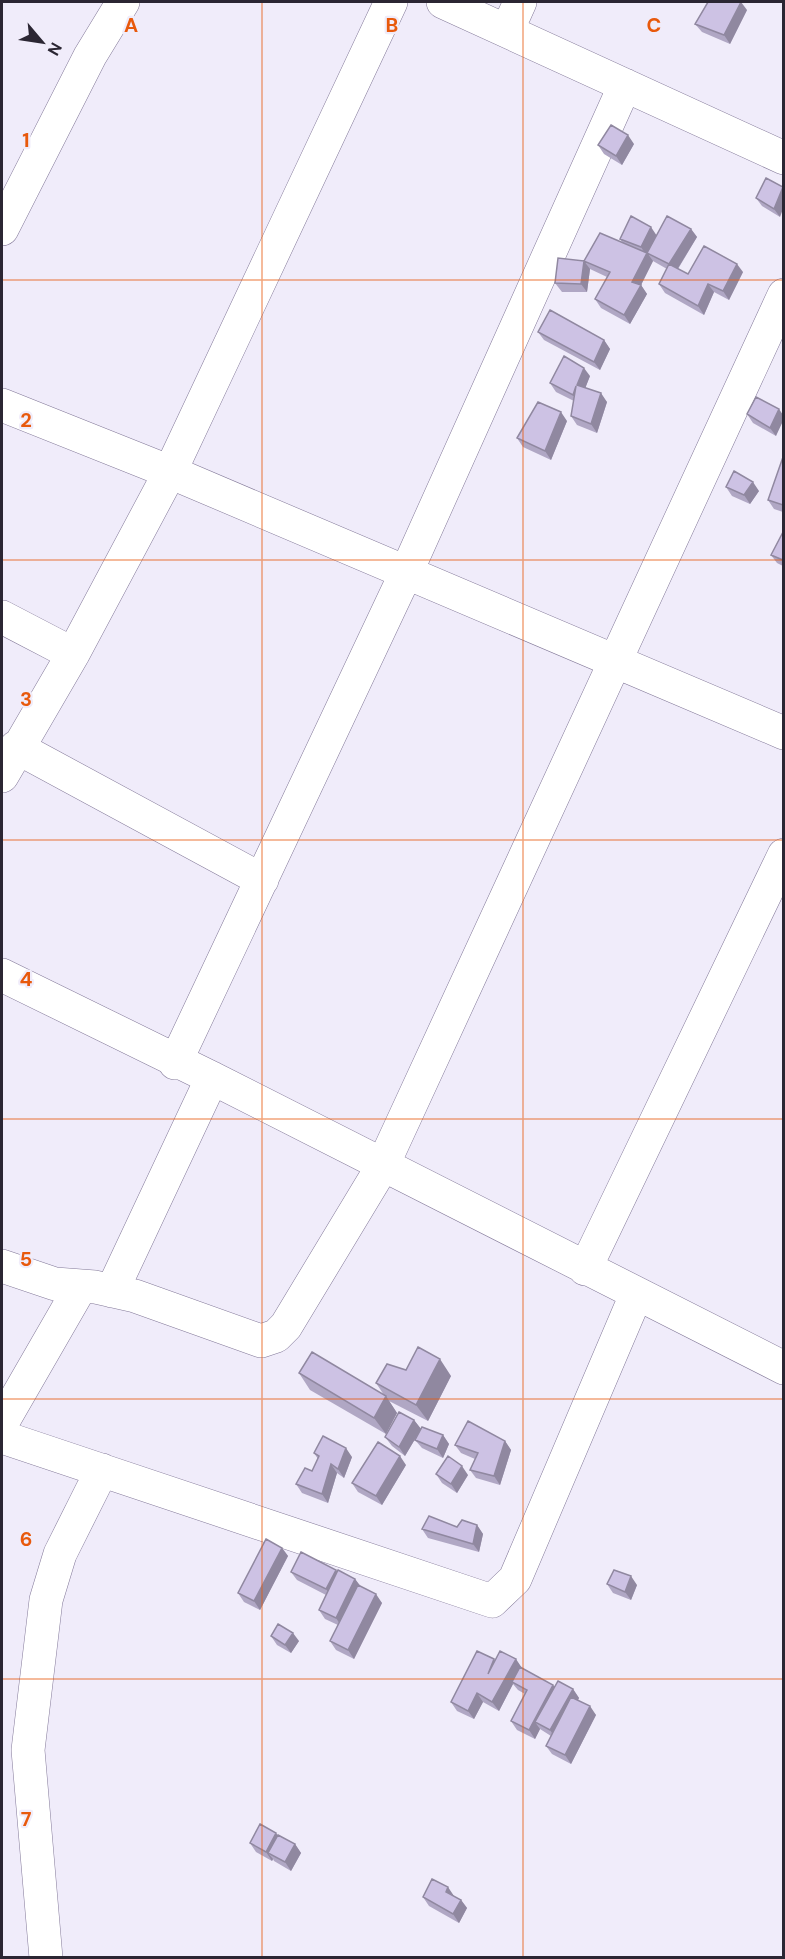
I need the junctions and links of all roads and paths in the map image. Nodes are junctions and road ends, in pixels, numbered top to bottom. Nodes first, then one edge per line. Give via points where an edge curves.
1 (123, 2) edge
2 (391, 2) edge
3 (443, 2) edge
4 (520, 2) edge
5 (507, 31) junction
6 (625, 85) junction
7 (783, 158) edge
8 (2, 229) edge
9 (783, 295) edge
10 (2, 405) edge
11 (170, 472) junction
12 (406, 573) junction
13 (2, 617) edge
14 (73, 654) junction
15 (616, 663) junction
16 (783, 733) edge
17 (16, 747) junction
18 (2, 776) edge
19 (783, 855) edge
20 (262, 880) junction
21 (2, 975) edge
22 (175, 1063) junction
23 (212, 1078) junction
24 (382, 1167) junction
25 (2, 1266) edge
26 (585, 1269) junction
27 (96, 1288) junction
28 (636, 1295) junction
29 (783, 1368) edge
30 (2, 1423) edge
31 (2, 1437) edge
32 (102, 1470) junction
33 (46, 1958) edge

1 - 8 street via 90,56
2 - 11 street
3 - 5 street
4 - 5 street
5 - 6 street
6 - 7 street
6 - 12 street
9 - 15 street
10 - 11 street
11 - 12 street
11 - 14 street
12 - 15 street
12 - 20 street
13 - 14 street
14 - 17 street
15 - 16 street
15 - 24 street
17 - 18 street
17 - 20 street
19 - 26 street
20 - 22 street
21 - 22 street
22 - 23 street
23 - 24 street
23 - 27 street
24 - 26 street
24 - 27 street via 286,1326 276,1336 261,1341 135,1296
25 - 27 street via 56,1284
26 - 28 street
27 - 30 street
28 - 29 street
28 - 32 street via 515,1579 492,1601
31 - 32 street
32 - 33 street via 60,1554 46,1600 28,1750

